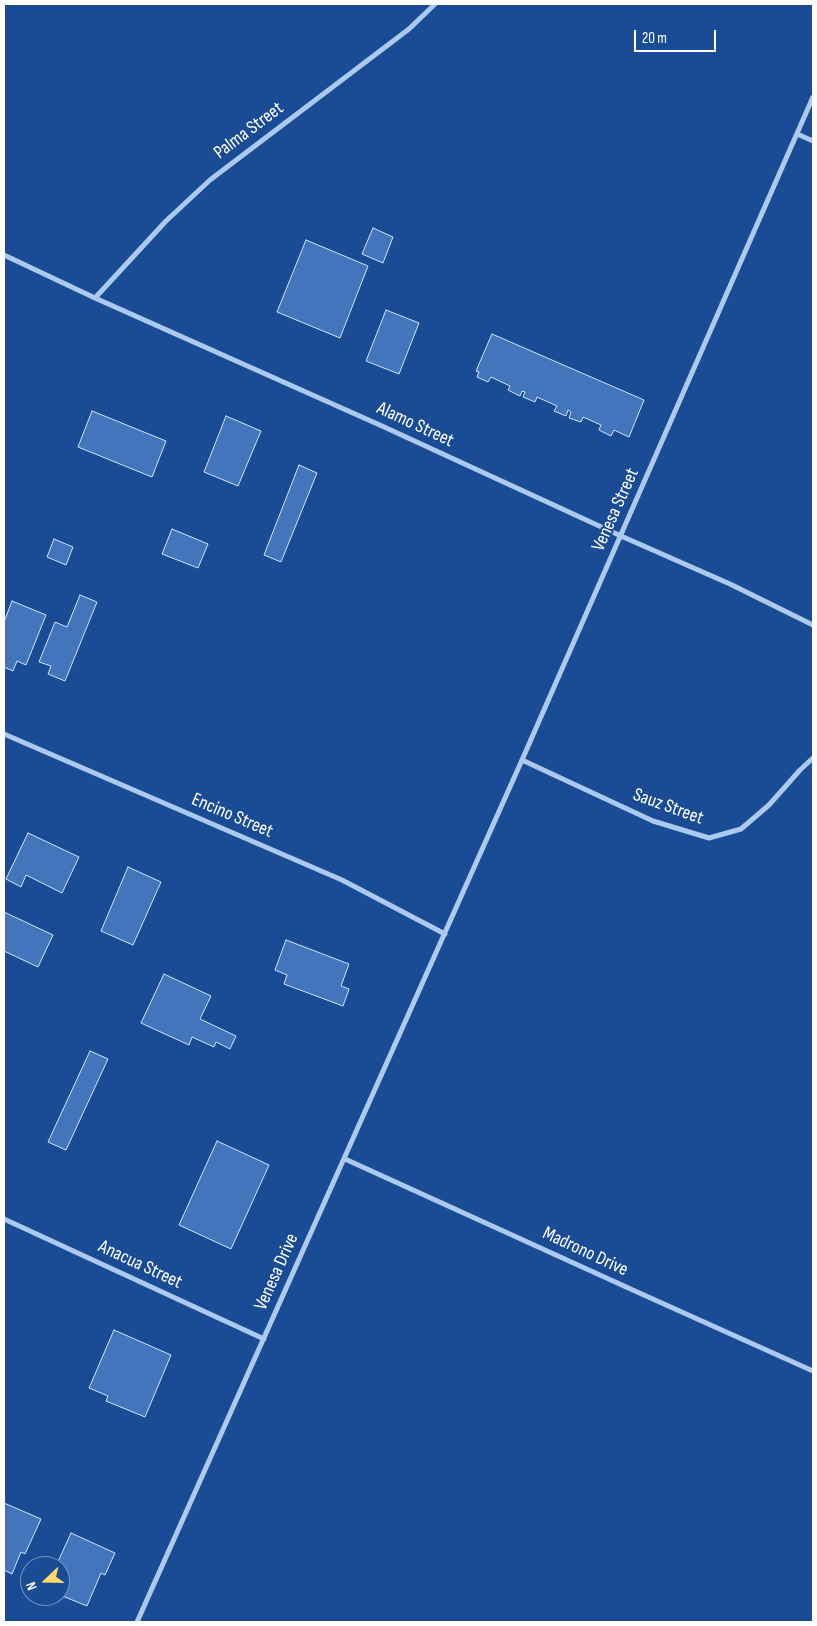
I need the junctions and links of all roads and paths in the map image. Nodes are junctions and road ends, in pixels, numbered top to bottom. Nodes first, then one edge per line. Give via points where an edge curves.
1 (435, 4) edge
2 (813, 97) edge
3 (797, 134) junction
4 (813, 141) edge
5 (4, 255) edge
6 (95, 298) junction
7 (621, 536) junction
8 (813, 625) edge
9 (4, 734) edge
10 (813, 758) edge
11 (522, 760) junction
12 (445, 934) junction
13 (345, 1159) junction
14 (4, 1219) edge
15 (264, 1339) junction
16 (813, 1370) edge
17 (137, 1622) edge

1 - 6 street, Palma Street via 409,29 210,180 166,221
2 - 3 street, Venesa Street
3 - 4 street
3 - 7 street, Venesa Street
5 - 6 street, Alamo Street
6 - 7 street, Alamo Street
7 - 8 street, Alamo Street
7 - 11 street, Venesa Street
9 - 12 street, Encino Street via 342,880
10 - 11 street, Sauz Street via 742,829 709,838 653,821
11 - 12 street, Venesa Street
12 - 13 street, Venesa Drive
13 - 15 street, Venesa Drive
13 - 16 street, Madrono Drive
14 - 15 street, Anacua Street
15 - 17 street, Venesa Drive

